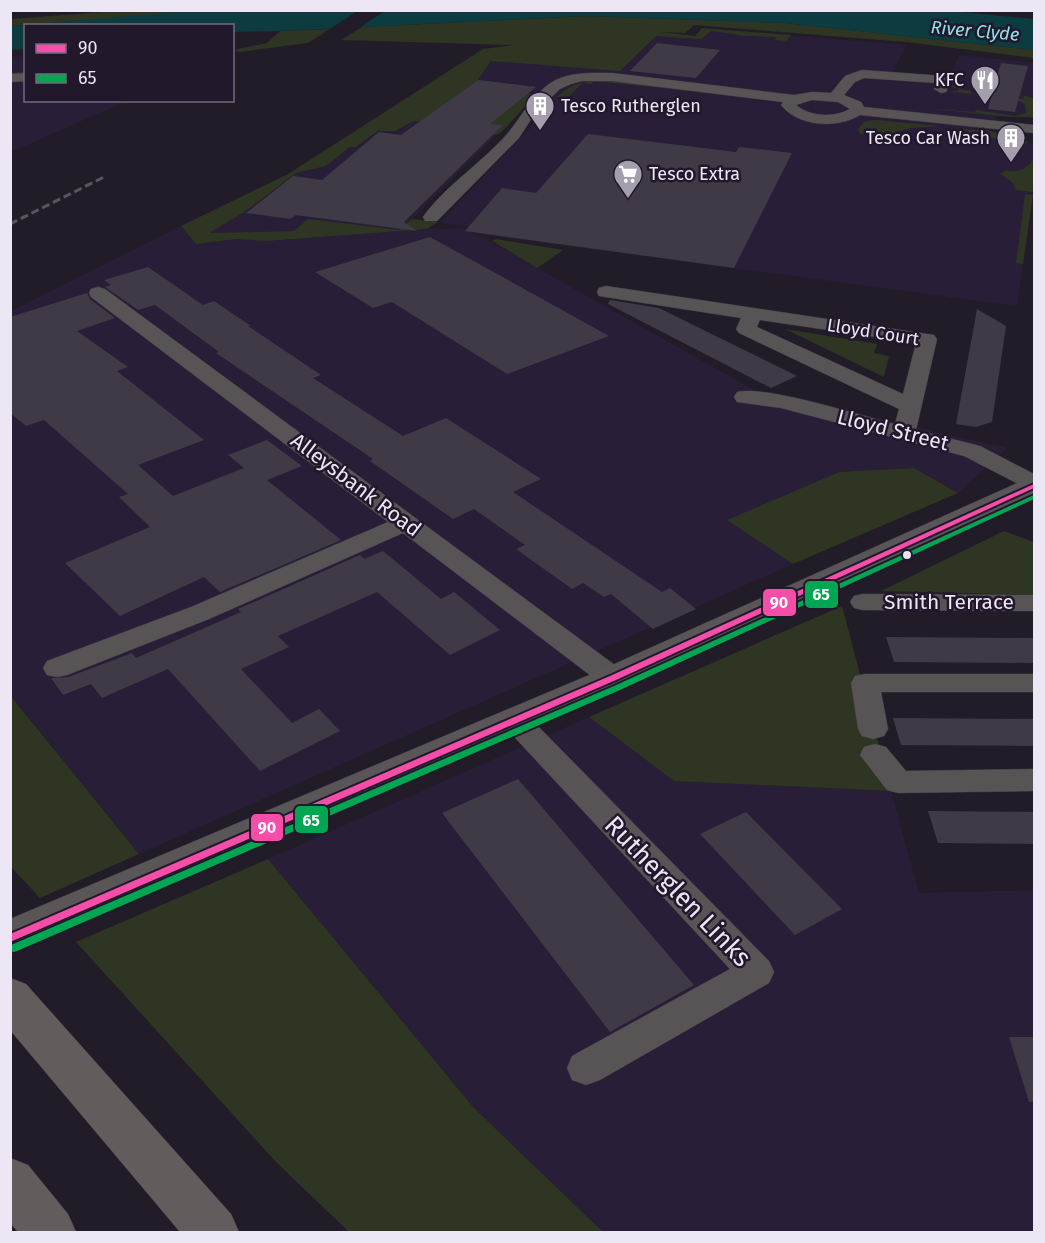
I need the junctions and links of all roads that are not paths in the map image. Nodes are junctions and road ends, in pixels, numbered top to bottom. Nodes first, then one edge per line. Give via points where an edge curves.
1 (941, 89) dead end
2 (835, 97) junction
3 (794, 99) junction
4 (858, 111) junction
5 (1035, 121) edge
6 (986, 124) junction
7 (1035, 129) edge
8 (1035, 139) edge
9 (431, 217) dead end
10 (606, 292) dead end
11 (98, 294) dead end
12 (753, 313) junction
13 (745, 397) dead end
14 (911, 406) junction
15 (904, 434) junction
16 (1035, 484) edge
17 (406, 523) junction
18 (863, 602) dead end
19 (1035, 603) edge
20 (57, 668) dead end
21 (614, 678) junction
22 (1035, 684) edge
23 (515, 720) junction
24 (1035, 780) edge
25 (10, 938) edge
26 (10, 998) edge
27 (586, 1068) dead end
28 (10, 1182) edge
29 (50, 1233) edge
30 (213, 1233) edge

1 - 2 street via 944,80 867,74 850,79
2 - 3 street
2 - 4 street via 853,103
3 - 4 street via 789,108 808,116 842,117
3 - 9 street via 625,78 591,76 567,81 555,86 529,111 514,135
4 - 6 street
5 - 6 street
6 - 7 street
6 - 8 street
10 - 12 street, Lloyd Court
11 - 17 street, Alleysbank Road
12 - 14 street, Lloyd Court via 746,329
12 - 14 street, Lloyd Court via 927,339
13 - 15 street, Lloyd Street via 782,402
14 - 15 street, Lloyd Court
15 - 16 street, Lloyd Street via 972,451
16 - 21 main road
17 - 20 street via 200,613
17 - 21 street, Alleysbank Road
18 - 19 street, Smith Terrace
21 - 23 main road
22 - 24 street via 865,683 874,742 898,782
23 - 25 main road
23 - 27 street, Rutherglen Links via 756,972
26 - 30 highway
28 - 29 highway

